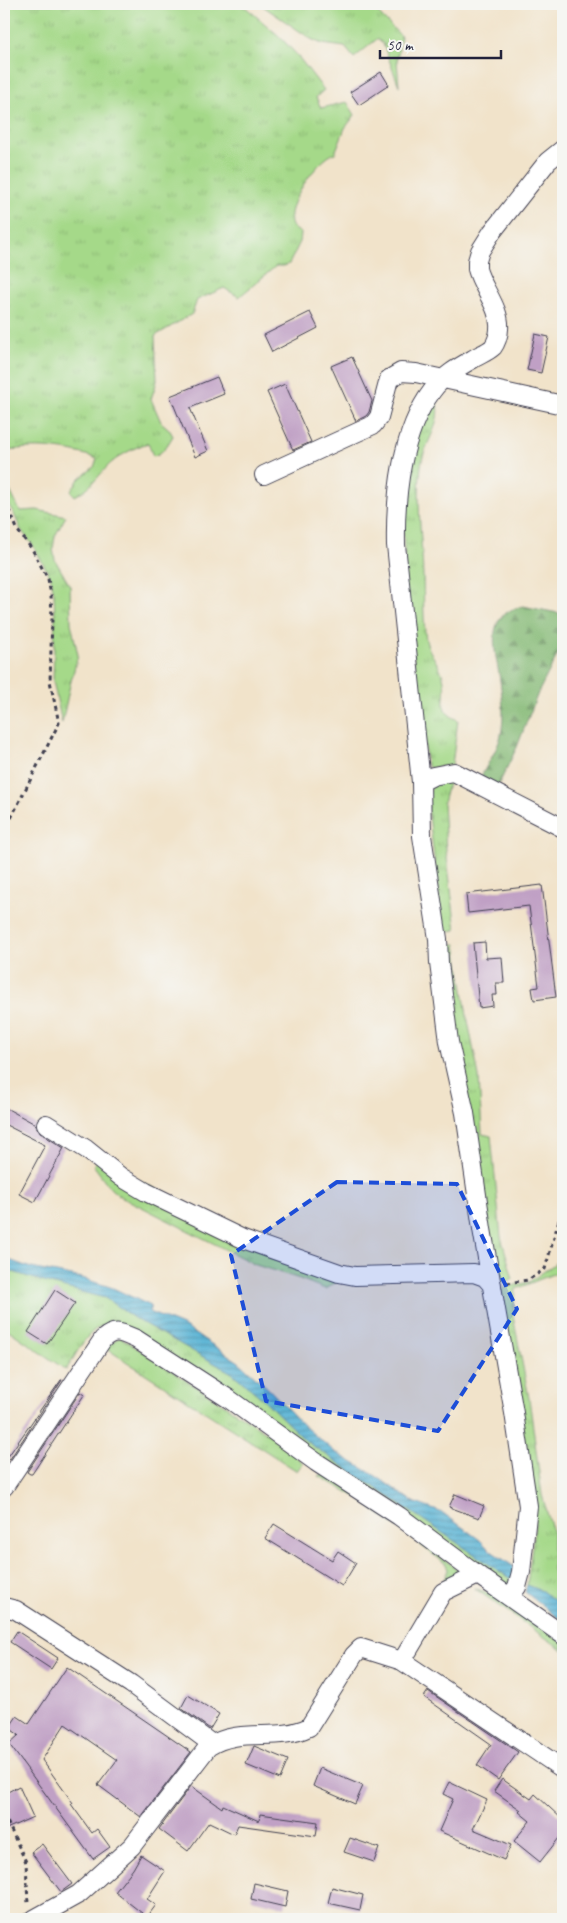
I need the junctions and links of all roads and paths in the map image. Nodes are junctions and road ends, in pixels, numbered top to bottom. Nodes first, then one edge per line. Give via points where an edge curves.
1 (563, 150) edge
2 (443, 378) junction
3 (563, 406) edge
4 (264, 475) dead end
5 (4, 503) edge
6 (421, 782) junction
7 (563, 828) edge
8 (4, 832) edge
9 (46, 1124) dead end
10 (563, 1206) edge
11 (492, 1285) junction
12 (4, 1487) edge
13 (478, 1575) junction
14 (516, 1585) junction
15 (4, 1607) edge
16 (563, 1635) edge
17 (402, 1661) junction
18 (212, 1744) junction
19 (563, 1769) edge
20 (4, 1815) edge
21 (32, 1914) edge

1 - 2 street via 548,161 492,232 477,261 480,279 500,328 493,347
2 - 3 street
2 - 4 street via 401,372 389,379 379,417 373,425
2 - 6 street via 431,392 411,433 395,512
5 - 8 path via 48,579 52,618 50,681 59,723
6 - 7 street via 454,772
6 - 11 street via 422,836 449,1042 465,1113
9 - 11 street via 86,1148 121,1177 146,1192 243,1239 338,1273 355,1276 474,1273 485,1277
10 - 11 path via 545,1269 528,1280
11 - 14 street via 528,1506 525,1544
12 - 13 street via 103,1339 110,1333 121,1332 228,1399 399,1516
13 - 14 street
13 - 17 street via 443,1592
14 - 16 street
15 - 18 street via 16,1610 131,1684
17 - 18 street via 361,1648 309,1727 297,1733 237,1736
17 - 19 street
18 - 21 street via 132,1846 79,1894
20 - 21 path via 26,1862

